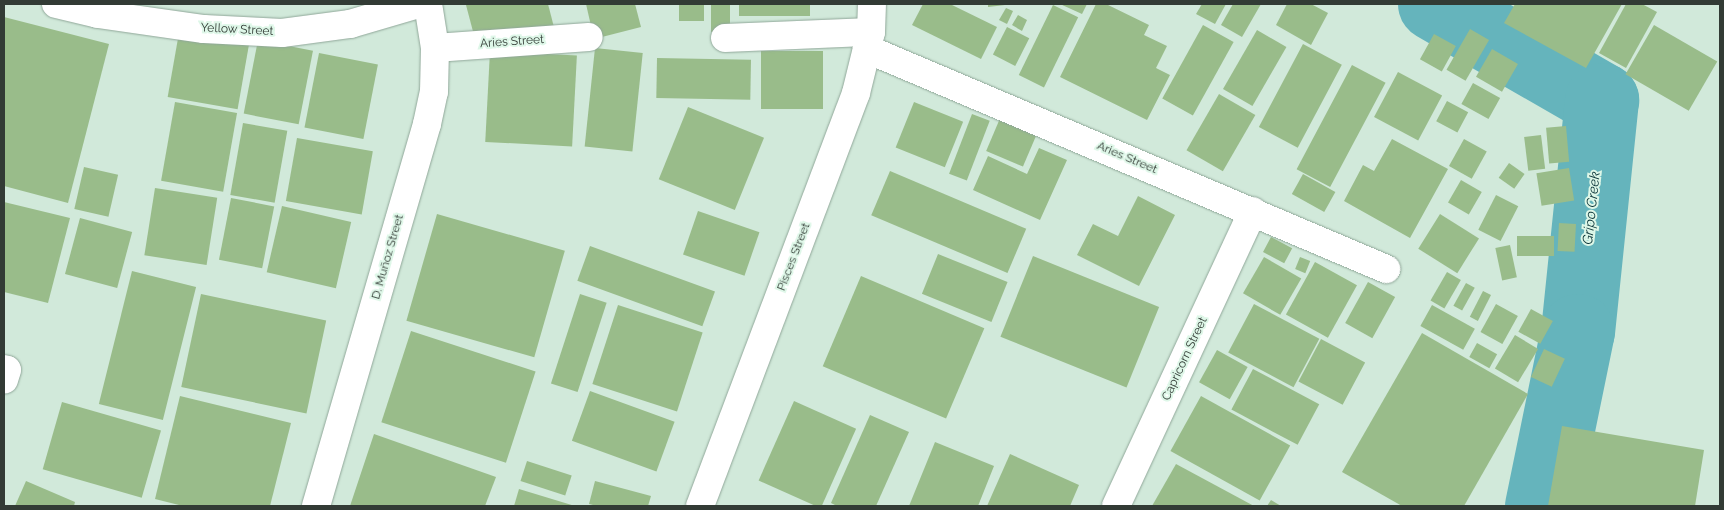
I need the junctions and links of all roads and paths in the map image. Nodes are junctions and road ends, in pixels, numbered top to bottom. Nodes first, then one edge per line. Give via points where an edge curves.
1 (56, 4) edge
2 (418, 4) edge
3 (428, 4) edge
4 (872, 4) edge
5 (589, 37) dead end
6 (725, 38) dead end
7 (869, 40) junction
8 (435, 48) junction
9 (1253, 211) junction
10 (1386, 269) dead end
11 (4, 369) edge
12 (4, 380) edge
13 (316, 506) edge
14 (700, 506) edge
15 (1116, 506) edge

1 - 2 street, Yellow Street via 98,14 204,29 282,33 350,24
3 - 8 street, D. Muñoz Street
4 - 7 street, Pisces Street
5 - 8 street, Aries Street
6 - 7 street, Aries Street
7 - 9 street, Aries Street
7 - 14 street, Pisces Street via 856,93
8 - 13 street, D. Muñoz Street via 434,92 427,124
9 - 10 street, Aries Street
9 - 15 street, Capricorn Street
11 - 12 street

